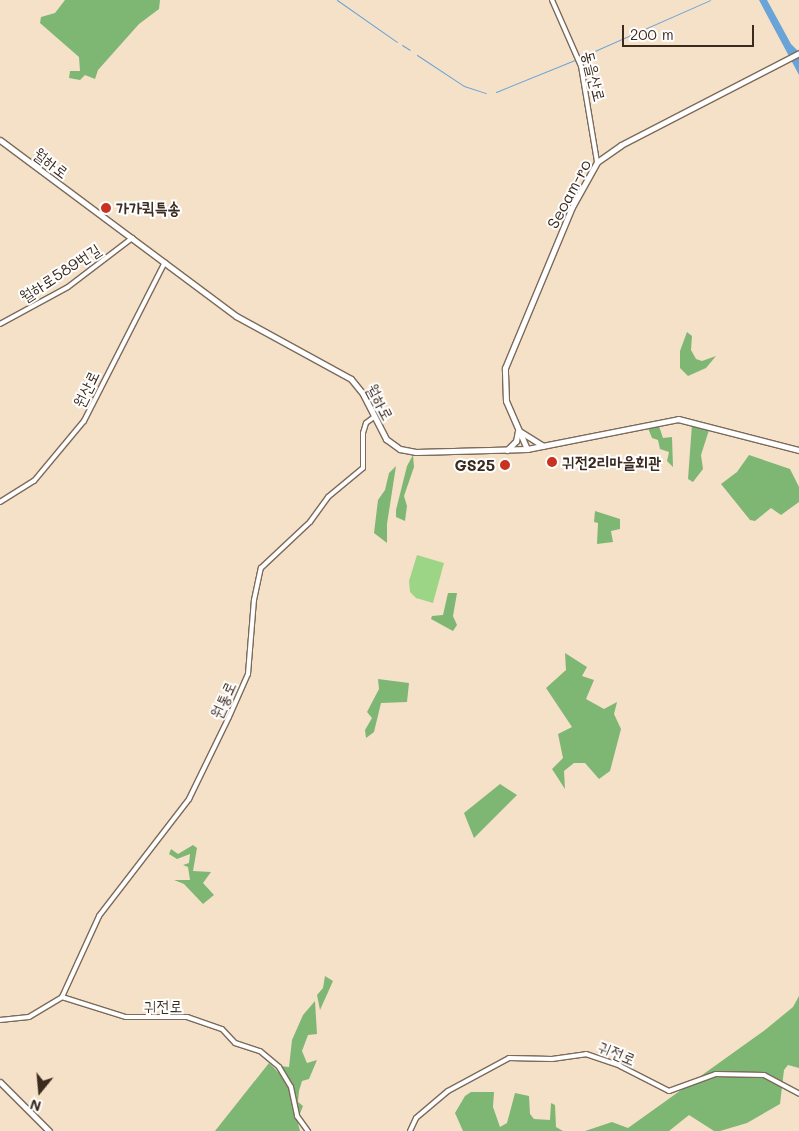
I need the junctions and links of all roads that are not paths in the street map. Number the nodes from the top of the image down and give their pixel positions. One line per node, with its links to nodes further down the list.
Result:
1 (552, 0): 4 (street, 동을산로)
2 (799, 53): 4 (street, Seoam-ro)
3 (0, 140): 5 (street, 월하로)
4 (598, 162): 9 (street, Seoam-ro)
5 (132, 238): 6 (street, 월하로); 7 (street, 월하로589번길)
6 (165, 262): 8 (street, 월하로); 14 (street, 원산로)
7 (0, 324)
8 (374, 417): 13 (street, 월하로); 15 (street, 원통로)
9 (519, 430): 10 (street); 11 (street, Seoam-ro); 13 (street)
10 (545, 447): 11 (street, 월하로); 12 (street, 월하로)
11 (527, 449): 13 (street, 월하로)
12 (799, 450)
13 (504, 451)
14 (0, 502)
15 (62, 997): 16 (street); 20 (street, 귀전로)
16 (0, 1020)
17 (0, 1082): 19 (street)
18 (799, 1094): 21 (street, 귀전로)
19 (49, 1131)
20 (308, 1131)
21 (410, 1131)

